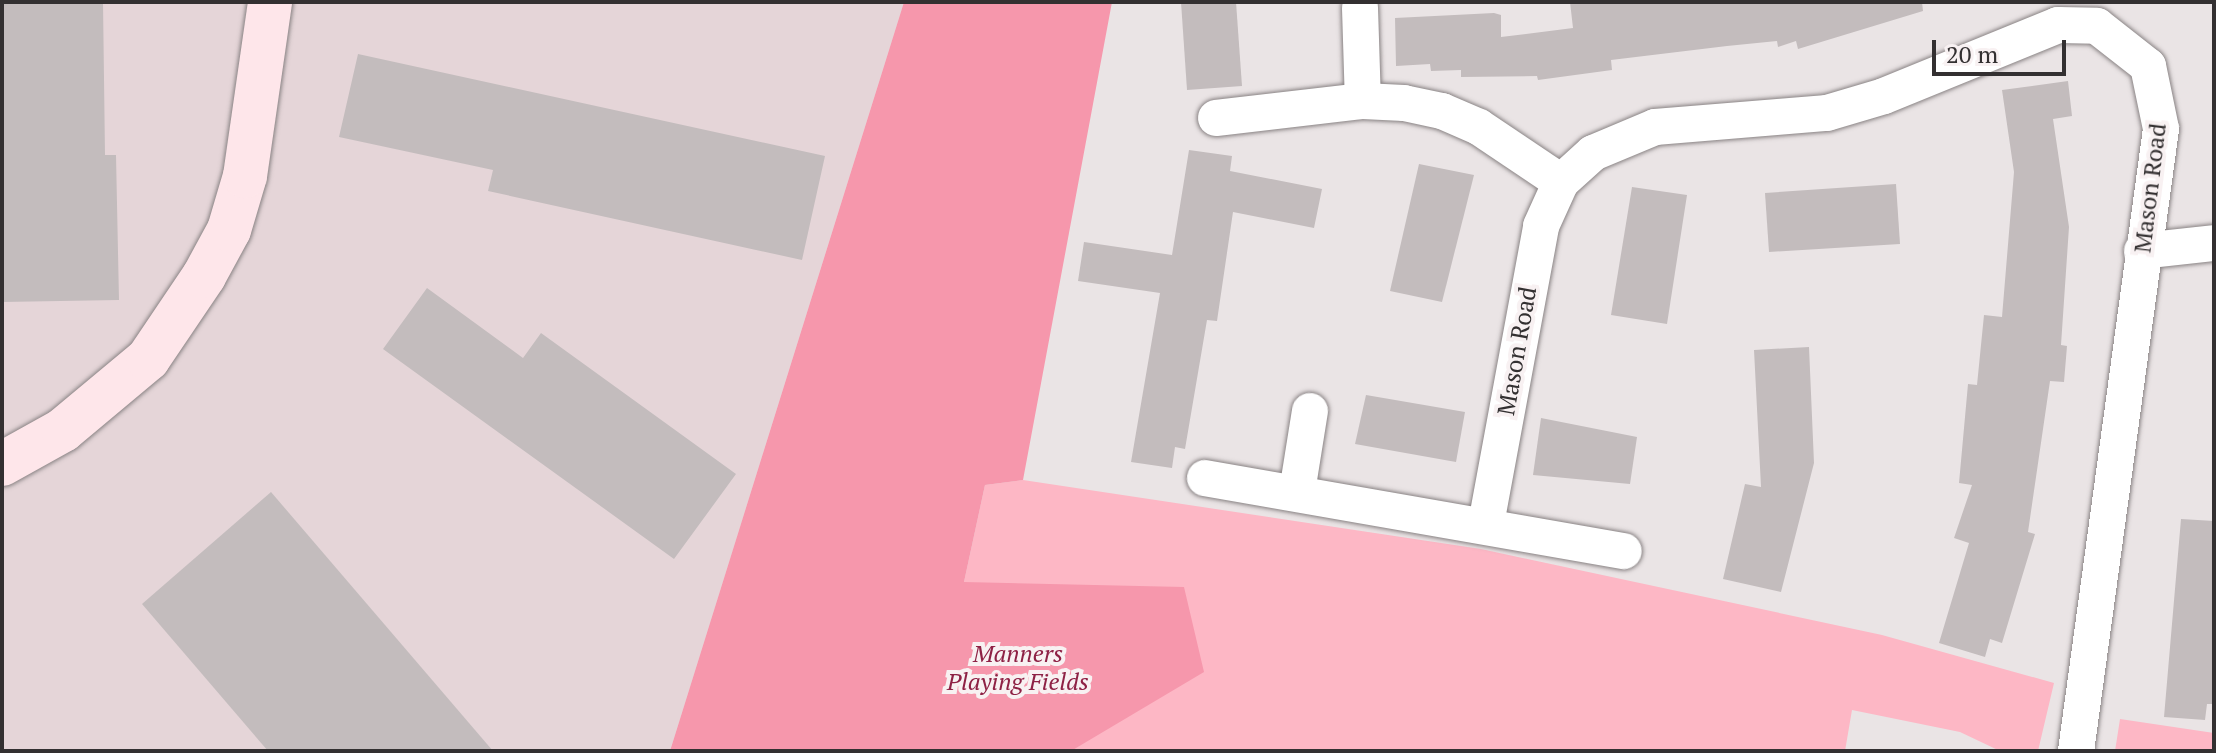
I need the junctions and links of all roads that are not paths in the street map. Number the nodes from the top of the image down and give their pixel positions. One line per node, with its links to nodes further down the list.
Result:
1 (270, 2): 9 (street)
2 (1360, 8): 3 (street)
3 (1363, 101): 4 (street); 5 (street)
4 (1216, 118)
5 (1561, 182): 7 (street, Mason Road); 12 (street, Mason Road)
6 (2214, 243): 7 (street)
7 (2142, 251): 14 (street, Mason Road)
8 (1310, 411): 11 (street)
9 (2, 464)
10 (1205, 478): 11 (street)
11 (1297, 492): 12 (street)
12 (1486, 524): 13 (street)
13 (1624, 551)
14 (2076, 751)

